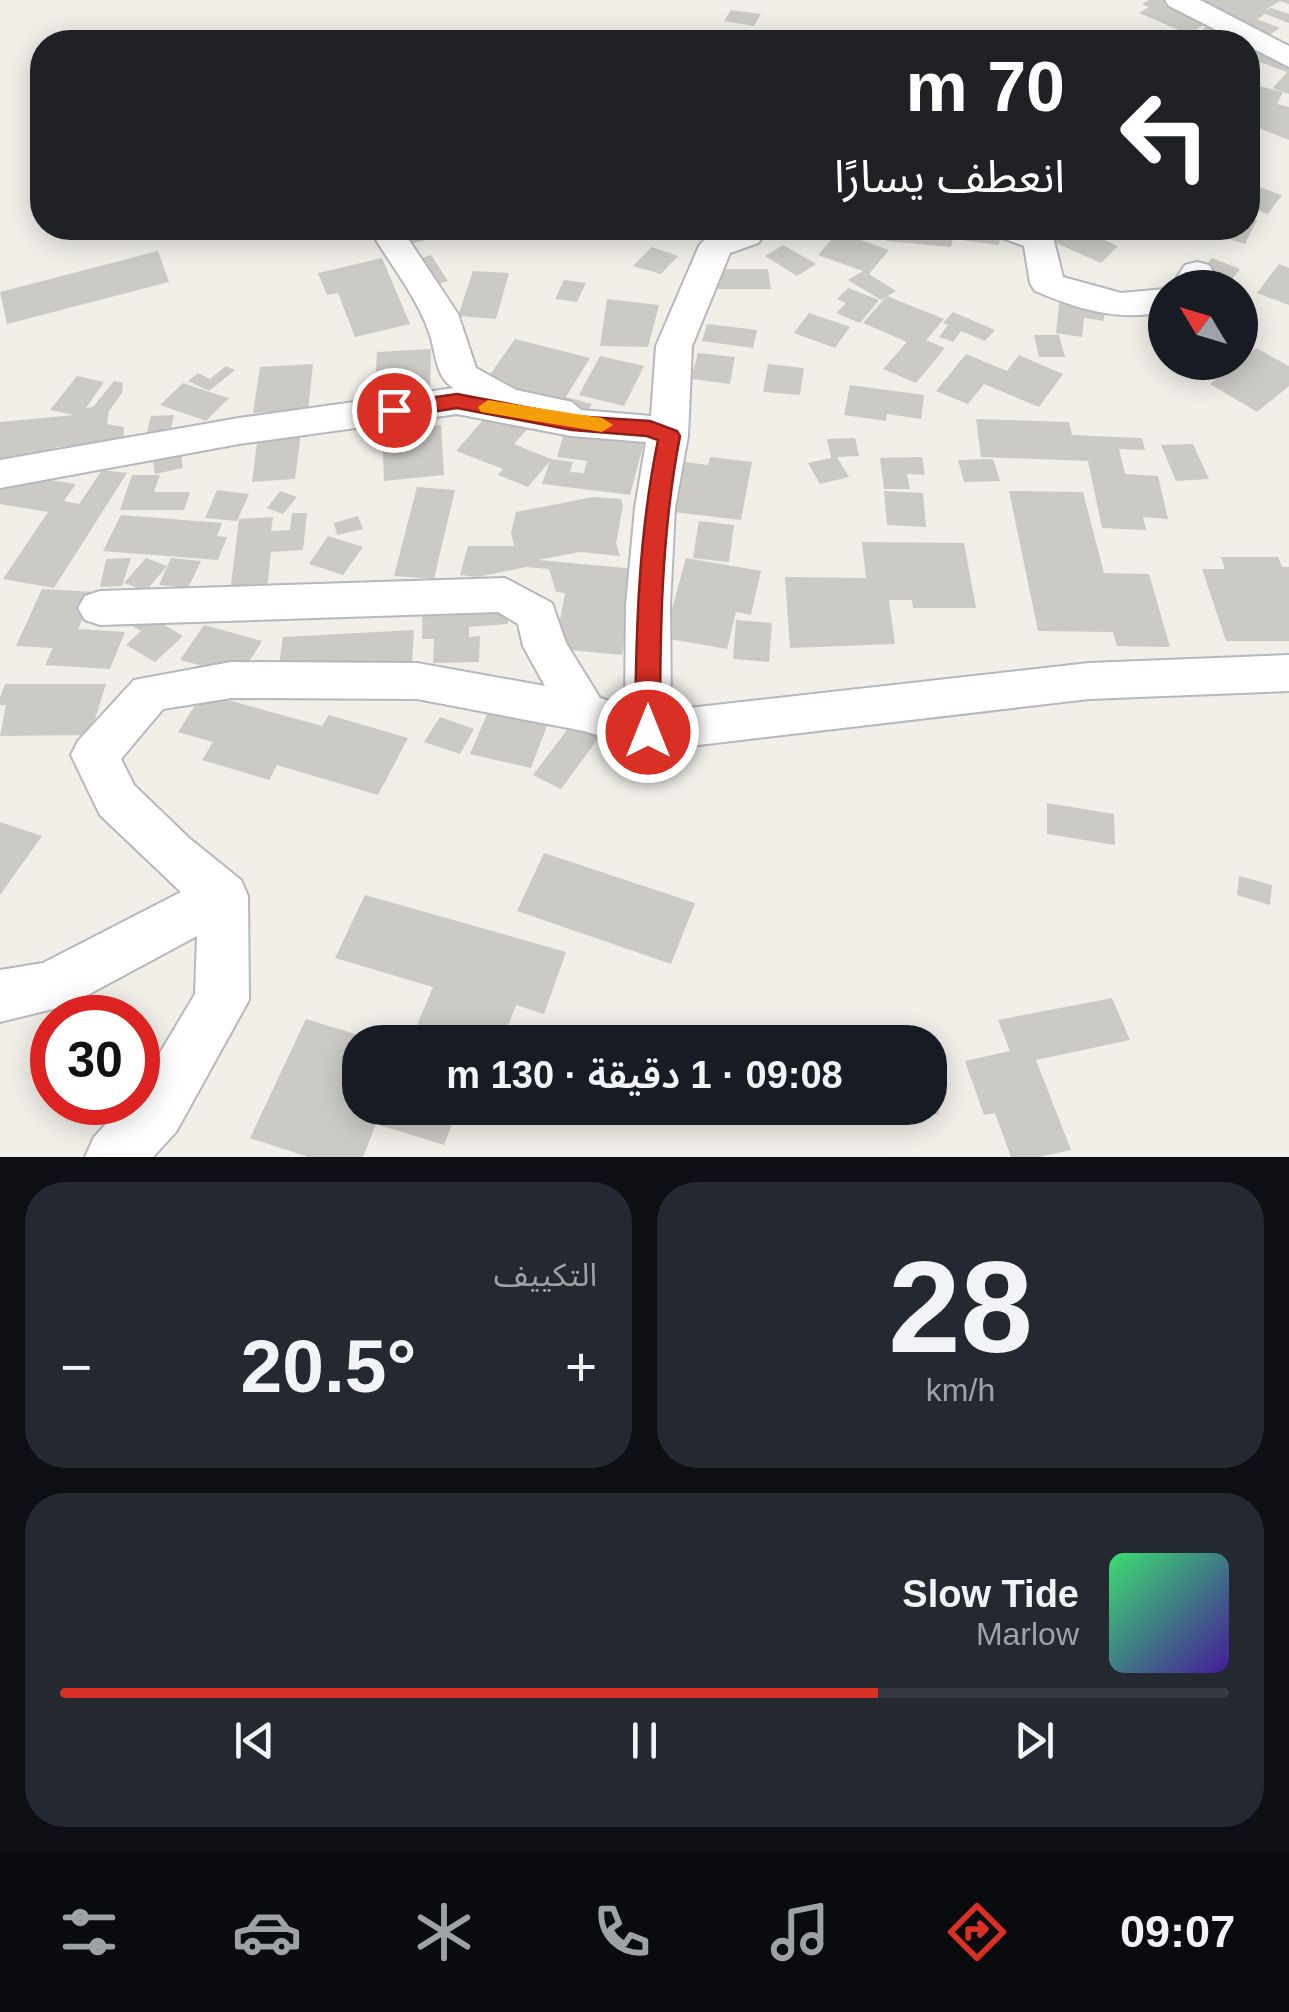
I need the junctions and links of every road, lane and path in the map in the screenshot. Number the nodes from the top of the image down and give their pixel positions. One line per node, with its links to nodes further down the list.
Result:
1 (1179, 0): 2 (street)
2 (1236, 30)
3 (1260, 43): 4 (street)
4 (1289, 58)
5 (393, 240): 9 (street)
6 (734, 240): 10 (street)
7 (1040, 240): 8 (street)
8 (1148, 301)
9 (572, 423): 10 (street); 11 (street)
10 (670, 436): 15 (street)
11 (0, 474)
12 (100, 608): 14 (street)
13 (1289, 673): 15 (street)
14 (584, 712): 15 (street); 16 (street)
15 (648, 732)
16 (223, 896): 17 (street); 18 (street)
17 (0, 996)
18 (114, 1157)

